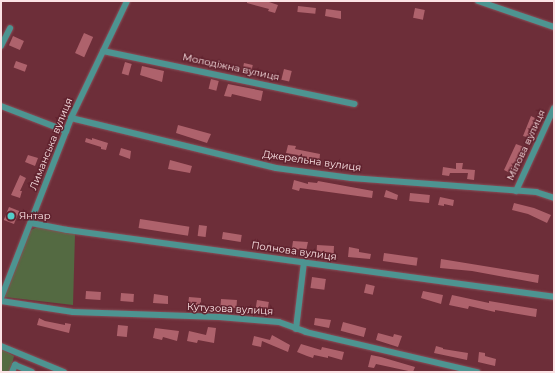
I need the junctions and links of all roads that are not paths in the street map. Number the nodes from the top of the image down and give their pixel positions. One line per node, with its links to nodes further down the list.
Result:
1 (127, 1): 6 (street, Лиманська вулиця)
2 (478, 1): 3 (street)
3 (554, 27)
4 (10, 28): 5 (street)
5 (1, 46)
6 (103, 51): 7 (street, Молодіжна вулиця); 10 (street, Лиманська вулиця)
7 (354, 104)
8 (1, 106): 11 (street)
9 (554, 108): 12 (street, Мілова вулиця)
10 (71, 118): 11 (street, Лиманська вулиця); 12 (street, Джерельна вулиця)
11 (66, 131): 14 (street, Лиманська вулиця)
12 (516, 191): 13 (street, Джерельна вулиця)
13 (554, 198)
14 (31, 222): 15 (street, Полнова вулиця); 17 (street, Лиманська вулиця)
15 (304, 262): 16 (street, Полнова вулиця); 18 (street)
16 (554, 297)
17 (1, 299): 18 (street, Кутузова вулиця)
18 (296, 329): 23 (street, Кутузова вулиця)
19 (1, 346): 22 (street)
20 (12, 372): 21 (street)
21 (32, 372)
22 (64, 372)
23 (477, 372)

